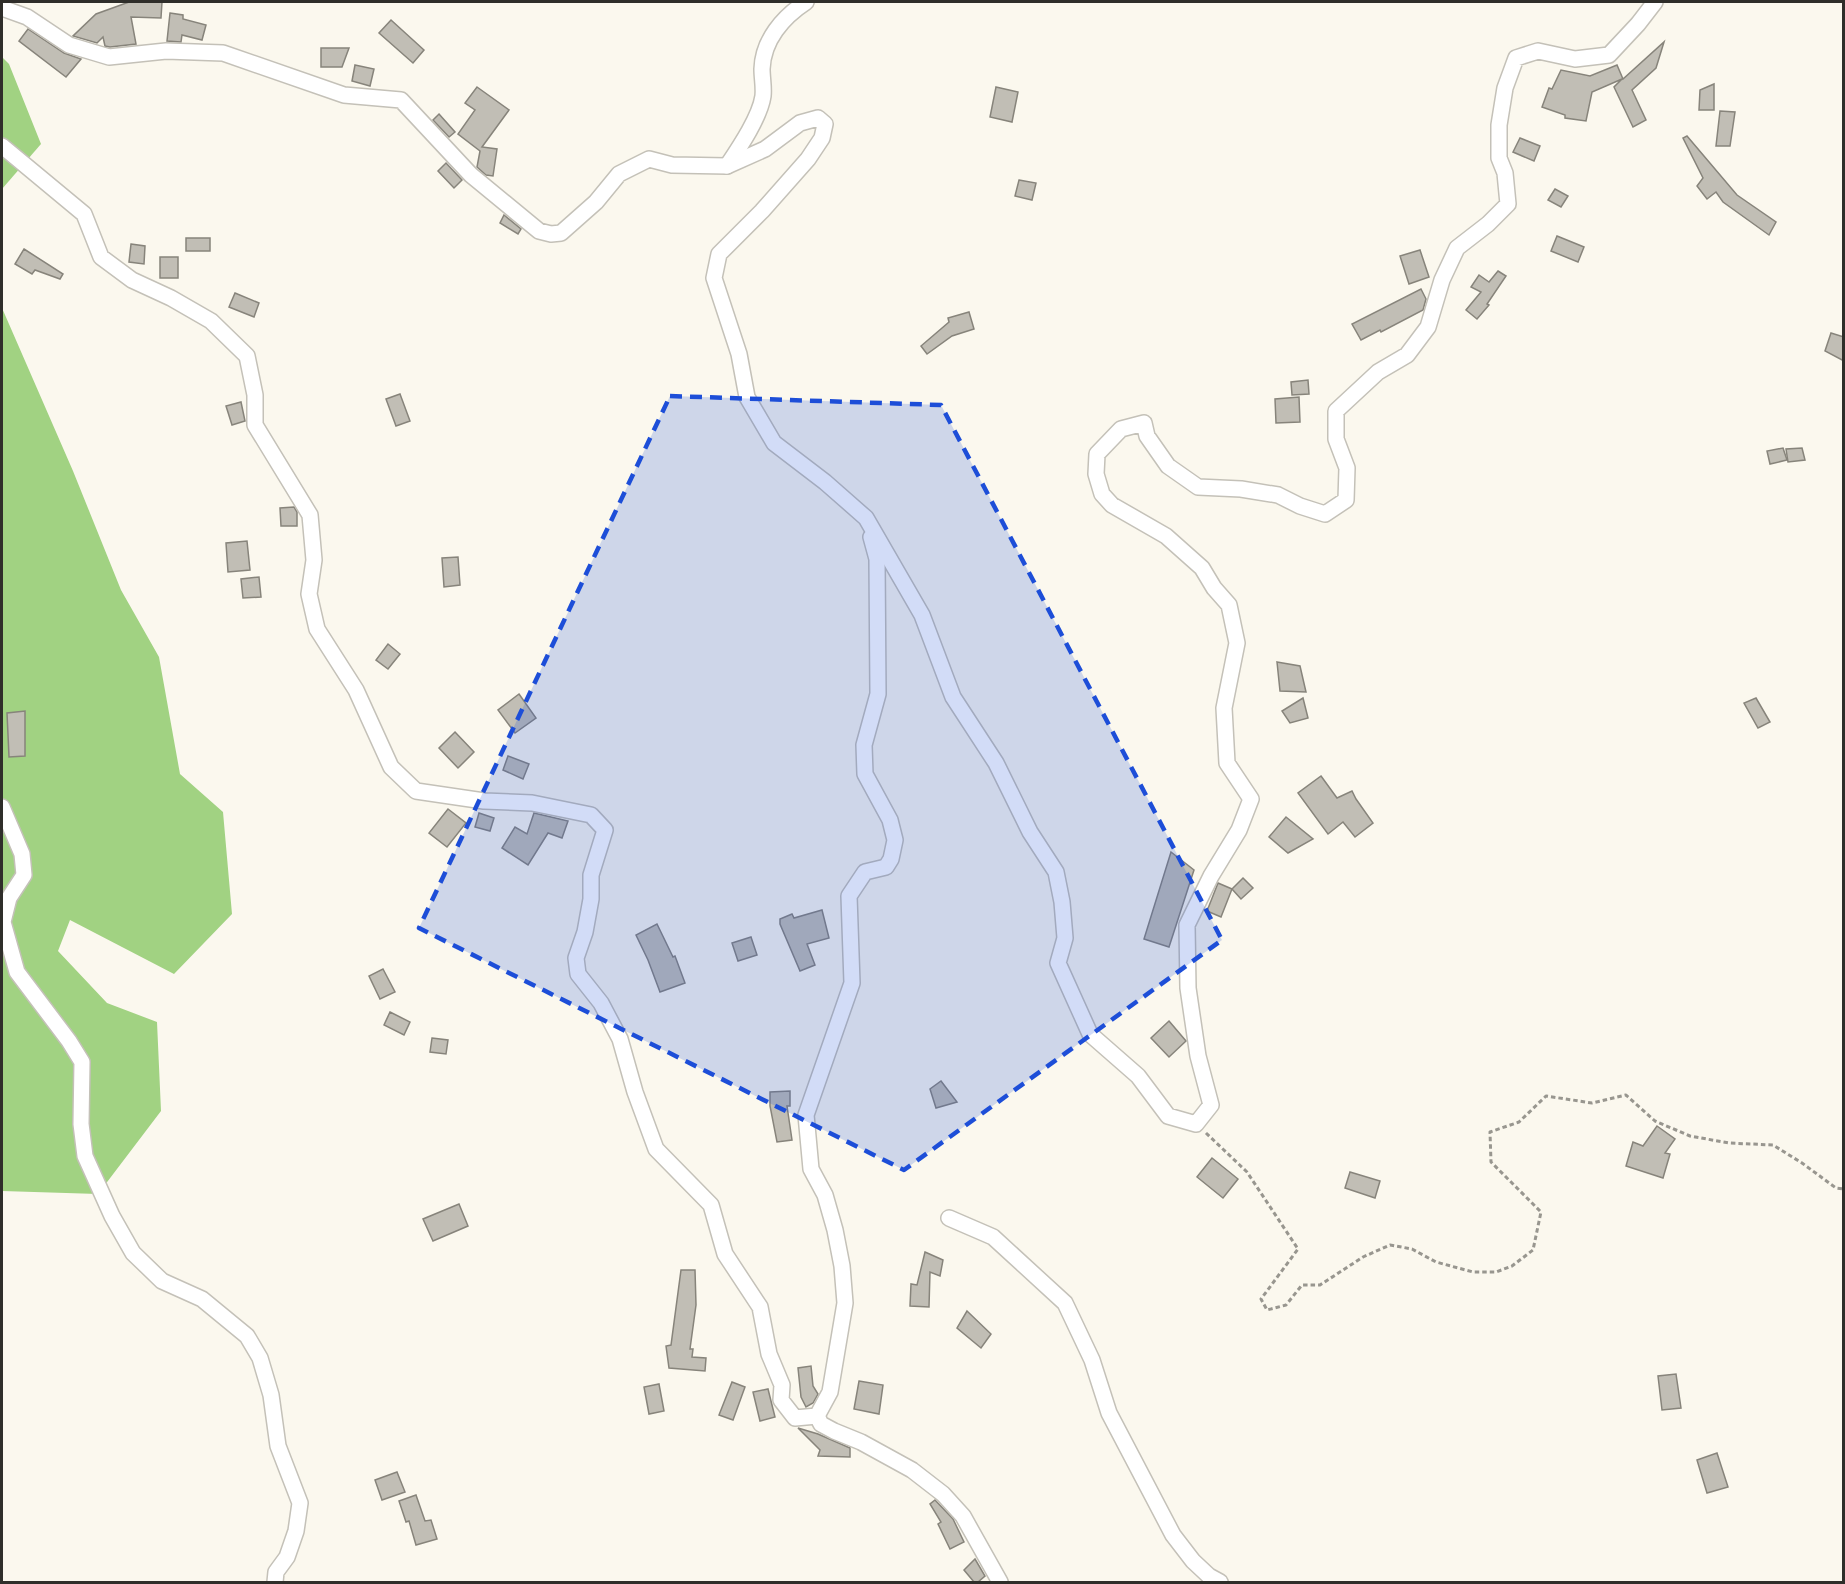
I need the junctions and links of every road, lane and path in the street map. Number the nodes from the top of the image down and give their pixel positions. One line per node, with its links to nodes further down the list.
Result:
1 (806, 2): 5 (street)
2 (1655, 2): 8 (street)
3 (2, 8): 5 (street)
4 (2, 146): 11 (street)
5 (727, 166): 6 (street)
6 (866, 518): 8 (street); 11 (street)
7 (2, 807): 12 (street)
8 (1196, 1124): 9 (path)
9 (1844, 1189)
10 (949, 1218): 14 (street)
11 (817, 1416): 13 (street)
12 (275, 1582)
13 (1000, 1582)
14 (1220, 1582)

